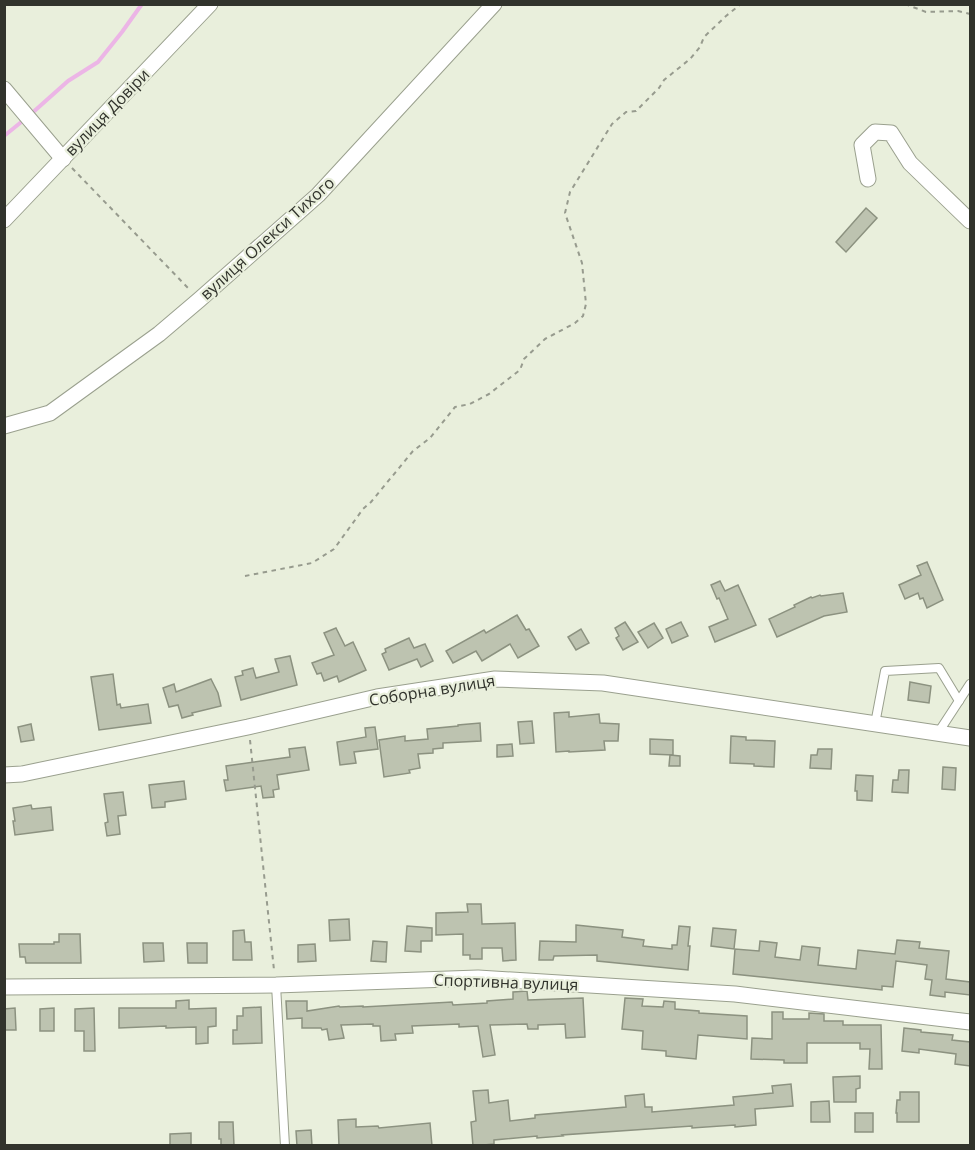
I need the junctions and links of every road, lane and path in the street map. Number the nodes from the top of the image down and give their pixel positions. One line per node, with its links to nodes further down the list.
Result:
1 (210, 4): 7 (street, вулиця Довіри)
2 (494, 4): 11 (street, вулиця Олекси Тихого)
3 (741, 4): 13 (path)
4 (904, 4): 5 (path)
5 (970, 14)
6 (4, 89): 7 (street)
7 (63, 159): 9 (street, вулиця Довіри); 11 (path)
8 (868, 179): 10 (street)
9 (4, 220)
10 (970, 221)
11 (200, 300): 12 (street, вулиця Олекси Тихого)
12 (4, 426)
13 (245, 576)
14 (970, 684): 15 (lane)
15 (959, 701): 16 (lane); 18 (lane)
16 (875, 724): 17 (street, Соборна вулиця); 18 (street, Соборна вулиця)
17 (249, 727): 20 (street, Соборна вулиця); 21 (path)
18 (938, 733): 19 (street, Соборна вулиця)
19 (970, 738)
20 (4, 775)
21 (276, 984): 22 (street, Спортивна вулиця); 23 (street, Спортивна вулиця); 24 (lane)
22 (4, 987)
23 (970, 1022)
24 (285, 1146)

